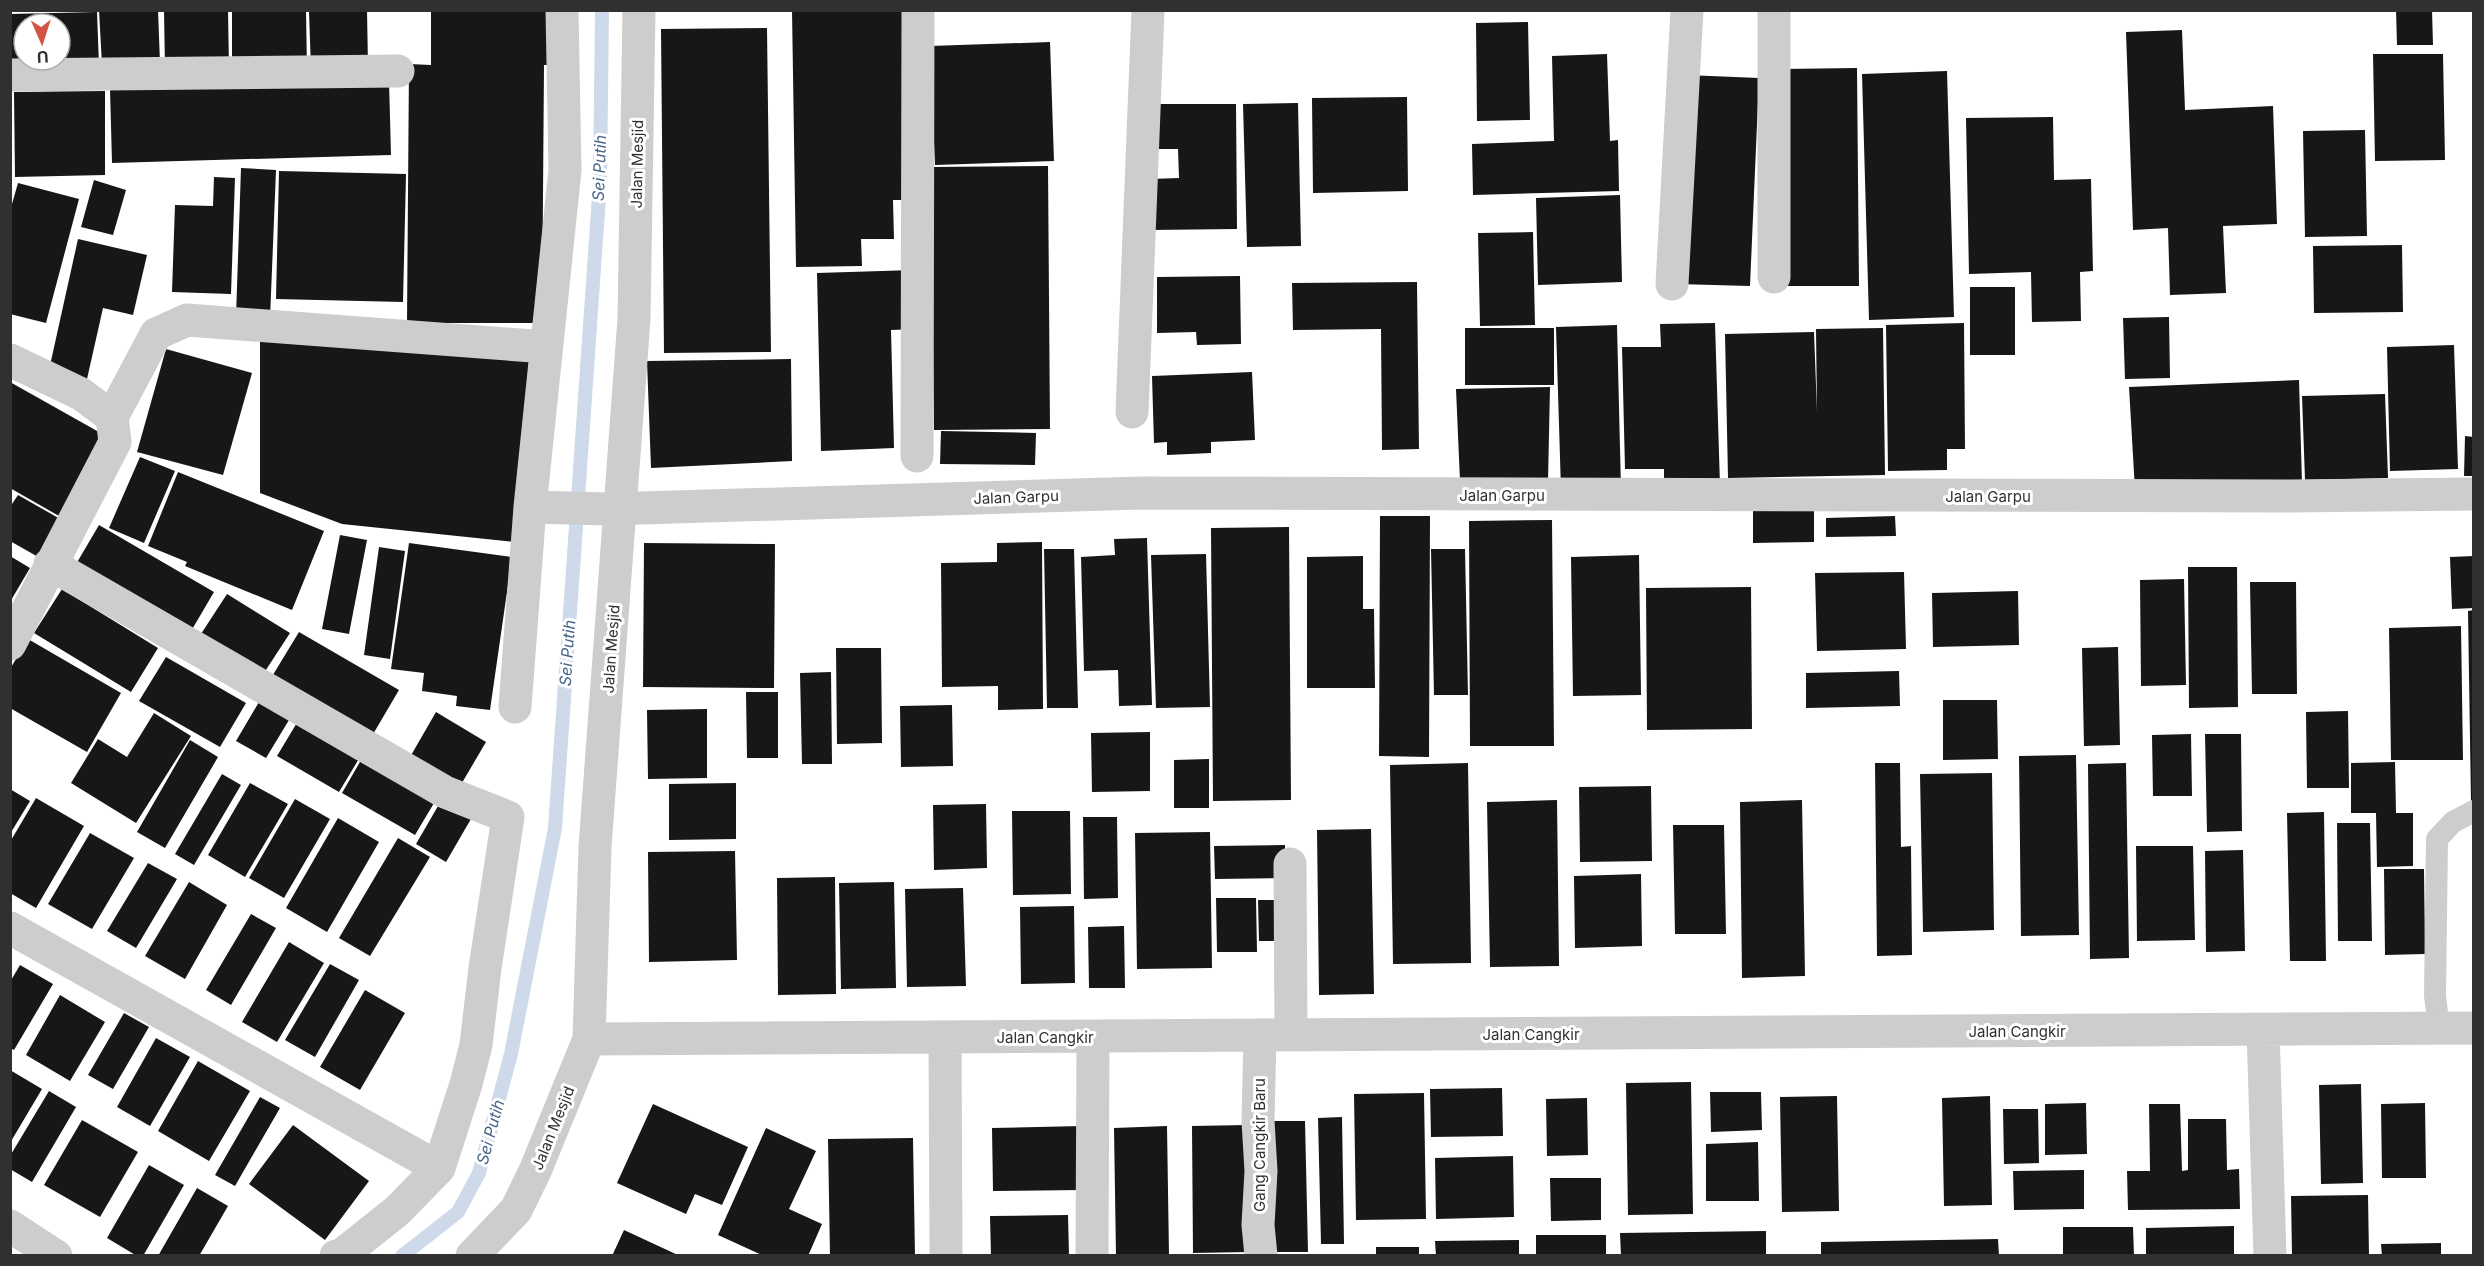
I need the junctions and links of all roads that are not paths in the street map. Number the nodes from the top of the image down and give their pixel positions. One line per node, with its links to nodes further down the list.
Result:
1 (562, 10): 11 (street)
2 (639, 10): 18 (street, Jalan Mesjid)
3 (918, 10): 15 (street)
4 (1148, 10): 13 (street)
5 (1687, 10): 10 (street)
6 (1774, 10): 9 (street)
7 (398, 71): 8 (street)
8 (10, 75)
9 (1774, 277)
10 (1672, 284)
11 (546, 347): 14 (street); 17 (street)
12 (10, 360): 14 (street)
13 (1132, 412)
14 (112, 417): 19 (street)
15 (917, 456)
16 (2474, 494): 18 (street, Jalan Garpu)
17 (534, 507): 18 (street, Jalan Garpu); 21 (street)
18 (616, 508): 31 (street, Jalan Mesjid)
19 (50, 564): 20 (street); 32 (street)
20 (10, 644)
21 (515, 707)
22 (2474, 811): 25 (lane)
23 (1290, 864): 28 (street, Gang Cangkir Baru)
24 (10, 928): 32 (street)
25 (2439, 1028): 26 (street, Jalan Cangkir); 27 (street, Jalan Cangkir)
26 (2474, 1028)
27 (2263, 1029): 28 (street, Jalan Cangkir); 40 (street)
28 (1275, 1035): 29 (street, Jalan Cangkir); 39 (street, Gang Cangkir Baru)
29 (1093, 1036): 30 (street, Jalan Cangkir); 38 (street)
30 (945, 1037): 31 (street, Jalan Cangkir); 37 (street)
31 (589, 1039): 36 (street, Jalan Mesjid)
32 (439, 1168): 35 (street)
33 (10, 1226): 34 (street)
34 (56, 1256)
35 (336, 1256)
36 (472, 1256)
37 (946, 1256)
38 (1092, 1256)
39 (1261, 1256)
40 (2270, 1256)

